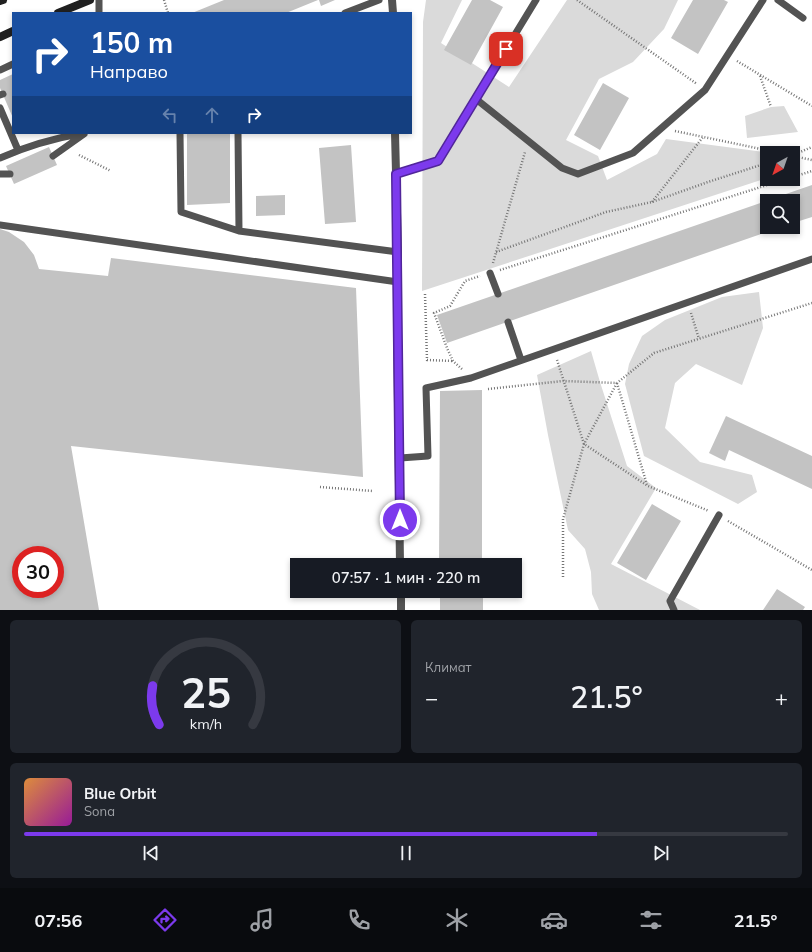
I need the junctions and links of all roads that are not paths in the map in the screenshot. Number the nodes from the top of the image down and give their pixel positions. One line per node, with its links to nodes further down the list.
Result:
1 (3, 0): 9 (main road)
2 (90, 0): 10 (main road)
3 (99, 0): 11 (lane)
4 (379, 0): 12 (lane)
5 (392, 0): 13 (street)
6 (536, 0): 19 (lane)
7 (764, 0): 19 (lane)
8 (778, 0): 14 (lane)
9 (0, 2)
10 (60, 12)
11 (99, 12)
12 (348, 12)
13 (393, 12)
14 (804, 18)
15 (12, 31): 16 (main road)
16 (0, 37)
17 (12, 64): 18 (lane)
18 (0, 70)
19 (476, 99): 35 (lane)
20 (0, 108): 22 (lane)
21 (11, 114): 22 (lane)
22 (4, 117): 23 (lane)
23 (12, 134): 30 (lane)
24 (72, 134): 29 (lane)
25 (83, 134): 31 (lane)
26 (180, 134): 37 (lane)
27 (238, 134): 37 (lane)
28 (395, 134): 35 (street)
29 (59, 135): 30 (lane)
30 (18, 150): 32 (lane)
31 (53, 156)
32 (0, 158)
33 (0, 174): 34 (lane)
34 (10, 174)
35 (396, 174): 38 (street)
36 (0, 225): 41 (lane)
37 (239, 231): 38 (lane)
38 (398, 252): 41 (street)
39 (812, 259): 44 (lane)
40 (490, 273): 42 (lane)
41 (398, 282): 45 (street)
42 (498, 294)
43 (508, 322): 44 (lane)
44 (521, 360): 45 (lane)
45 (400, 458): 47 (street)
46 (719, 515): 50 (lane)
47 (400, 558)
48 (401, 598): 49 (street)
49 (401, 610)
50 (674, 610)

